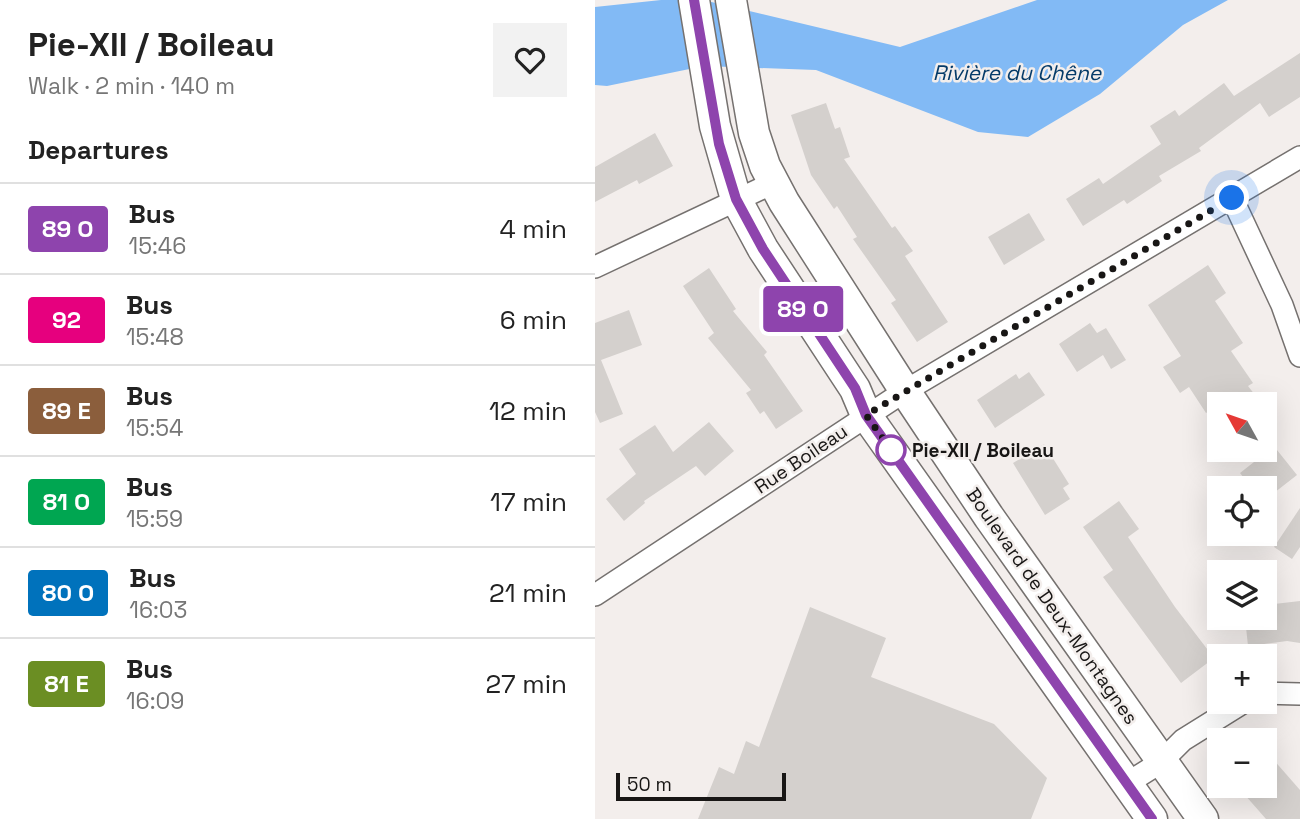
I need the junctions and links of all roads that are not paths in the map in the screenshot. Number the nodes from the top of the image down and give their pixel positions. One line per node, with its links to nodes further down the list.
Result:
1 (694, 0): 6 (street)
2 (731, 0): 4 (street, Boulevard de Deux-Montagnes)
3 (1300, 157): 5 (street, Rue Boileau)
4 (773, 183): 6 (street); 9 (street, Boulevard de Deux-Montagnes)
5 (1232, 198): 8 (street); 9 (street, Rue Boileau)
6 (736, 199): 7 (street); 10 (street)
7 (595, 267)
8 (1300, 356)
9 (905, 391): 10 (street, Rue Boileau); 15 (street, Boulevard de Deux-Montagnes)
10 (866, 415): 11 (street, Rue Boileau); 16 (street)
11 (595, 595)
12 (1277, 693): 13 (street)
13 (1300, 694)
14 (1225, 714): 15 (street)
15 (1161, 762): 16 (street); 18 (street, Boulevard de Deux-Montagnes)
16 (1126, 783): 17 (street)
17 (1152, 819)
18 (1203, 819)

